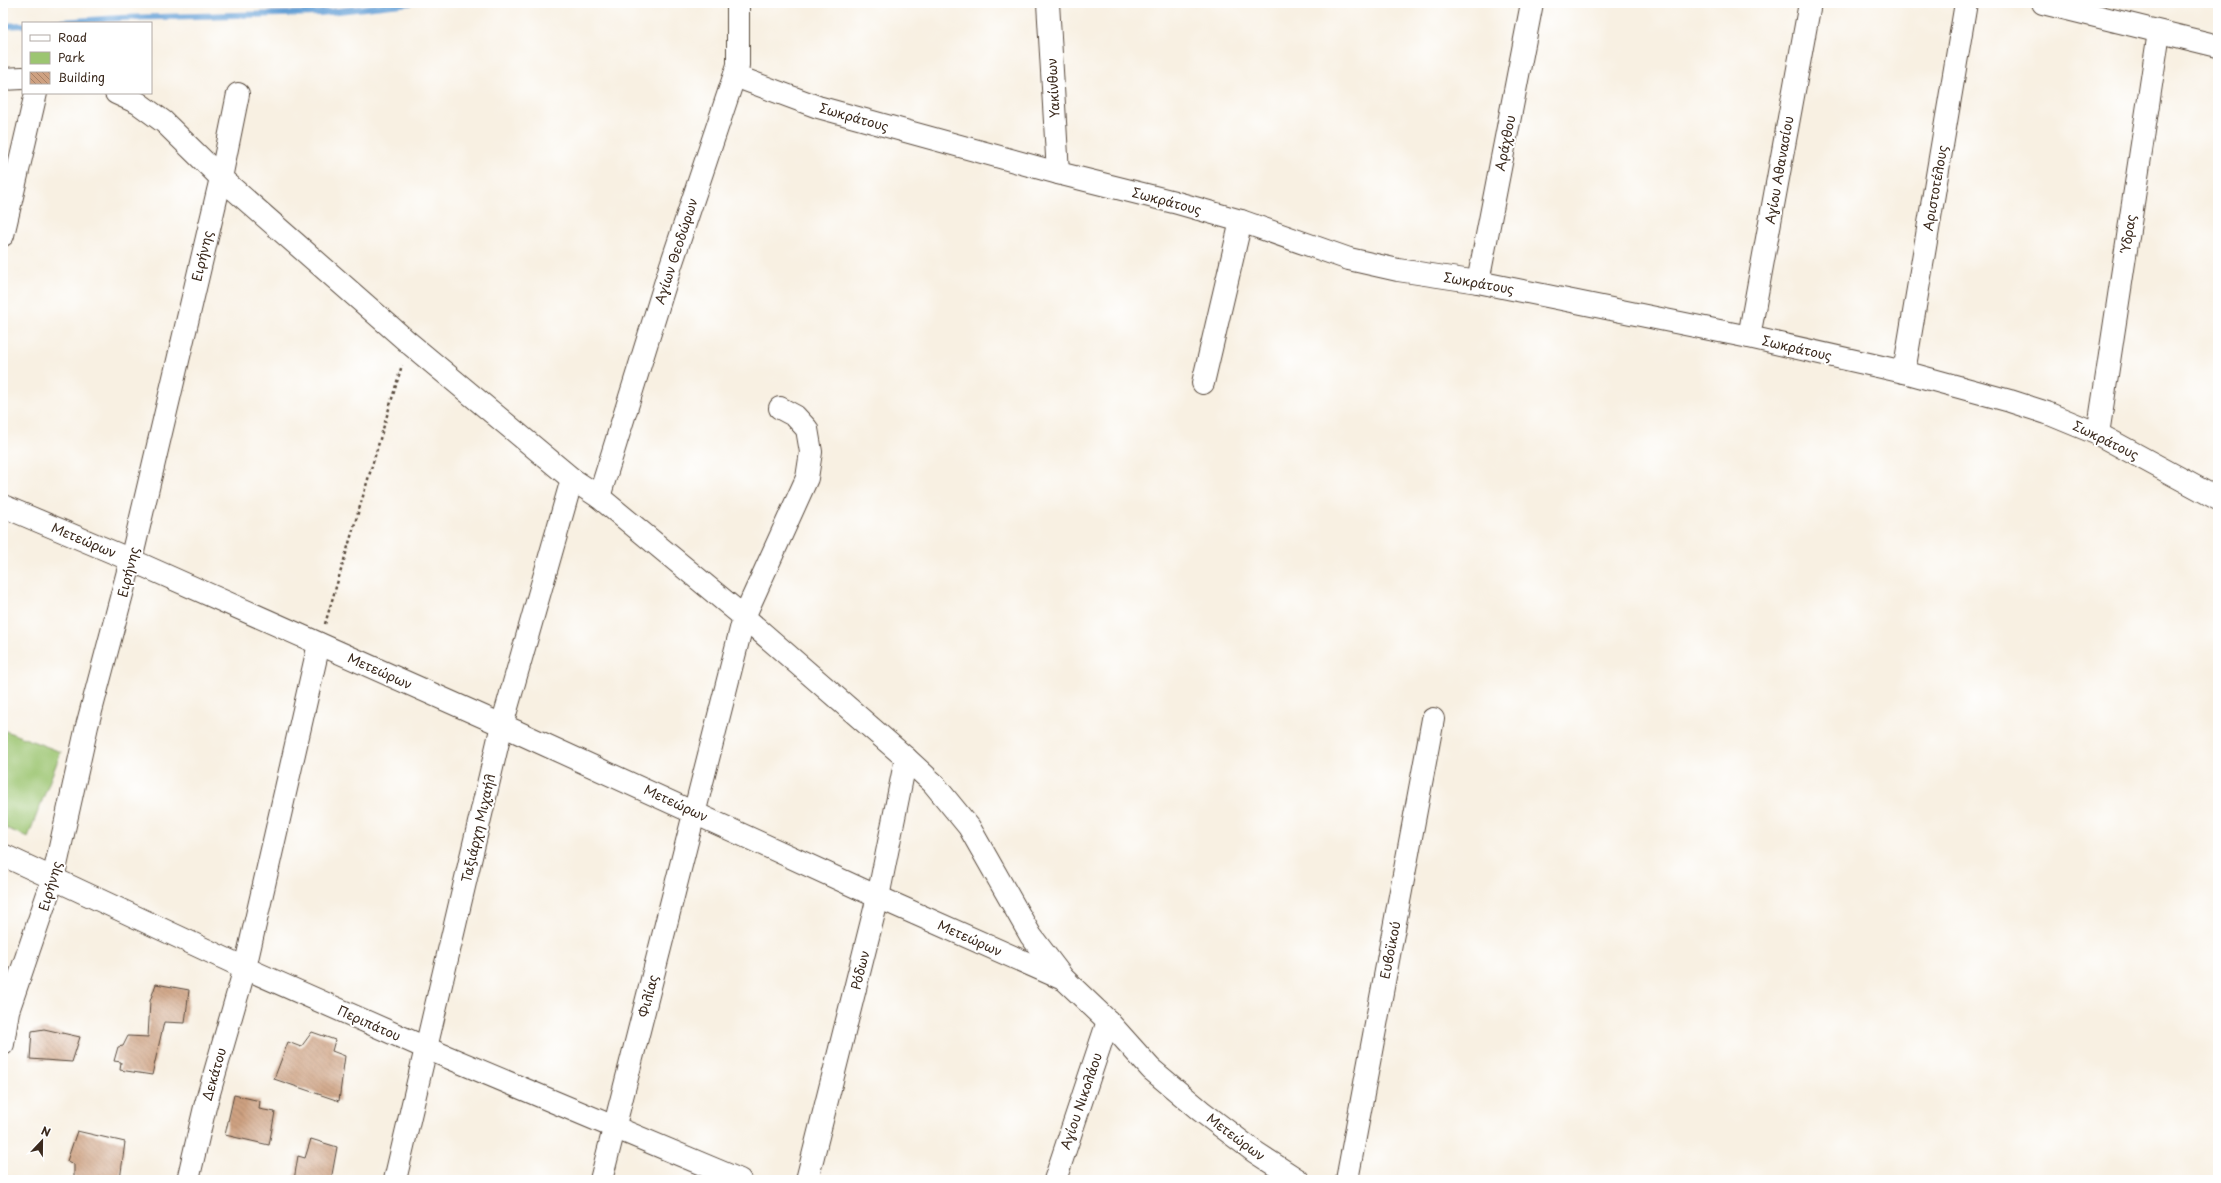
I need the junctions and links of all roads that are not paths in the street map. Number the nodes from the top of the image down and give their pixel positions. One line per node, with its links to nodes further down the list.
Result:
1 (738, 3): 9 (street, Αγίων Θεοδώρων)
2 (1048, 3): 15 (street, Υακίνθων)
3 (1532, 3): 19 (street, Αράχθου)
4 (1810, 3): 20 (street, Αγίου Αθανασίου)
5 (1966, 3): 21 (street, Αριστοτέλους)
6 (2043, 3): 7 (street)
7 (2159, 32): 8 (street); 24 (street, Ύδρας)
8 (2218, 46)
9 (735, 76): 15 (street, Σωκράτους); 26 (street, Αγίων Θεοδώρων)
10 (22, 78): 11 (street)
11 (3, 79)
12 (36, 94): 18 (street)
13 (118, 94): 16 (street)
14 (238, 94): 16 (street, Ειρήνης)
15 (1058, 173): 17 (street, Σωκράτους)
16 (221, 178): 25 (street); 29 (street, Ειρήνης)
17 (1241, 221): 19 (street, Σωκράτους); 22 (street)
18 (3, 235)
19 (1478, 282): 20 (street, Σωκράτους)
20 (1749, 337): 21 (street, Σωκράτους)
21 (1904, 372): 24 (street, Σωκράτους)
22 (1203, 383)
23 (780, 408): 30 (street, Φιλίας)
24 (2098, 434): 27 (street, Σωκράτους)
25 (572, 479): 26 (street); 33 (street, Ταξιάρχη Μιχαήλ)
26 (599, 497): 30 (street)
27 (2218, 498)
28 (3, 506): 29 (street, Μετεώρων)
29 (131, 560): 31 (street, Μετεώρων); 37 (street, Ειρήνης)
30 (744, 617): 34 (street); 35 (street, Φιλίας)
31 (319, 644): 33 (street, Μετεώρων); 39 (street, Δεκάτου)
32 (1433, 719): 52 (street, Ευβοϊκού)
33 (502, 725): 35 (street, Μετεώρων); 43 (street, Ταξιάρχη Μιχαήλ)
34 (906, 758): 38 (street, Ρόδων); 40 (street)
35 (695, 812): 38 (street, Μετεώρων); 44 (street, Φιλίας)
36 (3, 855): 37 (street, Περιπάτου)
37 (53, 879): 39 (street, Περιπάτου); 42 (street, Ειρήνης)
38 (878, 897): 40 (street, Μετεώρων); 49 (street, Ρόδων)
39 (245, 968): 43 (street, Περιπάτου); 45 (street, Δεκάτου)
40 (1065, 980): 41 (street, Μετεώρων)
41 (1108, 1021): 50 (street, Αγίου Νικολάου); 51 (street, Μετεώρων)
42 (3, 1044)
43 (426, 1048): 44 (street, Περιπάτου); 46 (street, Ταξιάρχη Μιχαήλ)
44 (614, 1126): 47 (street, Φιλίας); 48 (street, Περιπάτου)
45 (188, 1180)
46 (394, 1180)
47 (601, 1180)
48 (740, 1180)
49 (807, 1180)
50 (1054, 1180)
51 (1298, 1180)
52 (1347, 1180)

